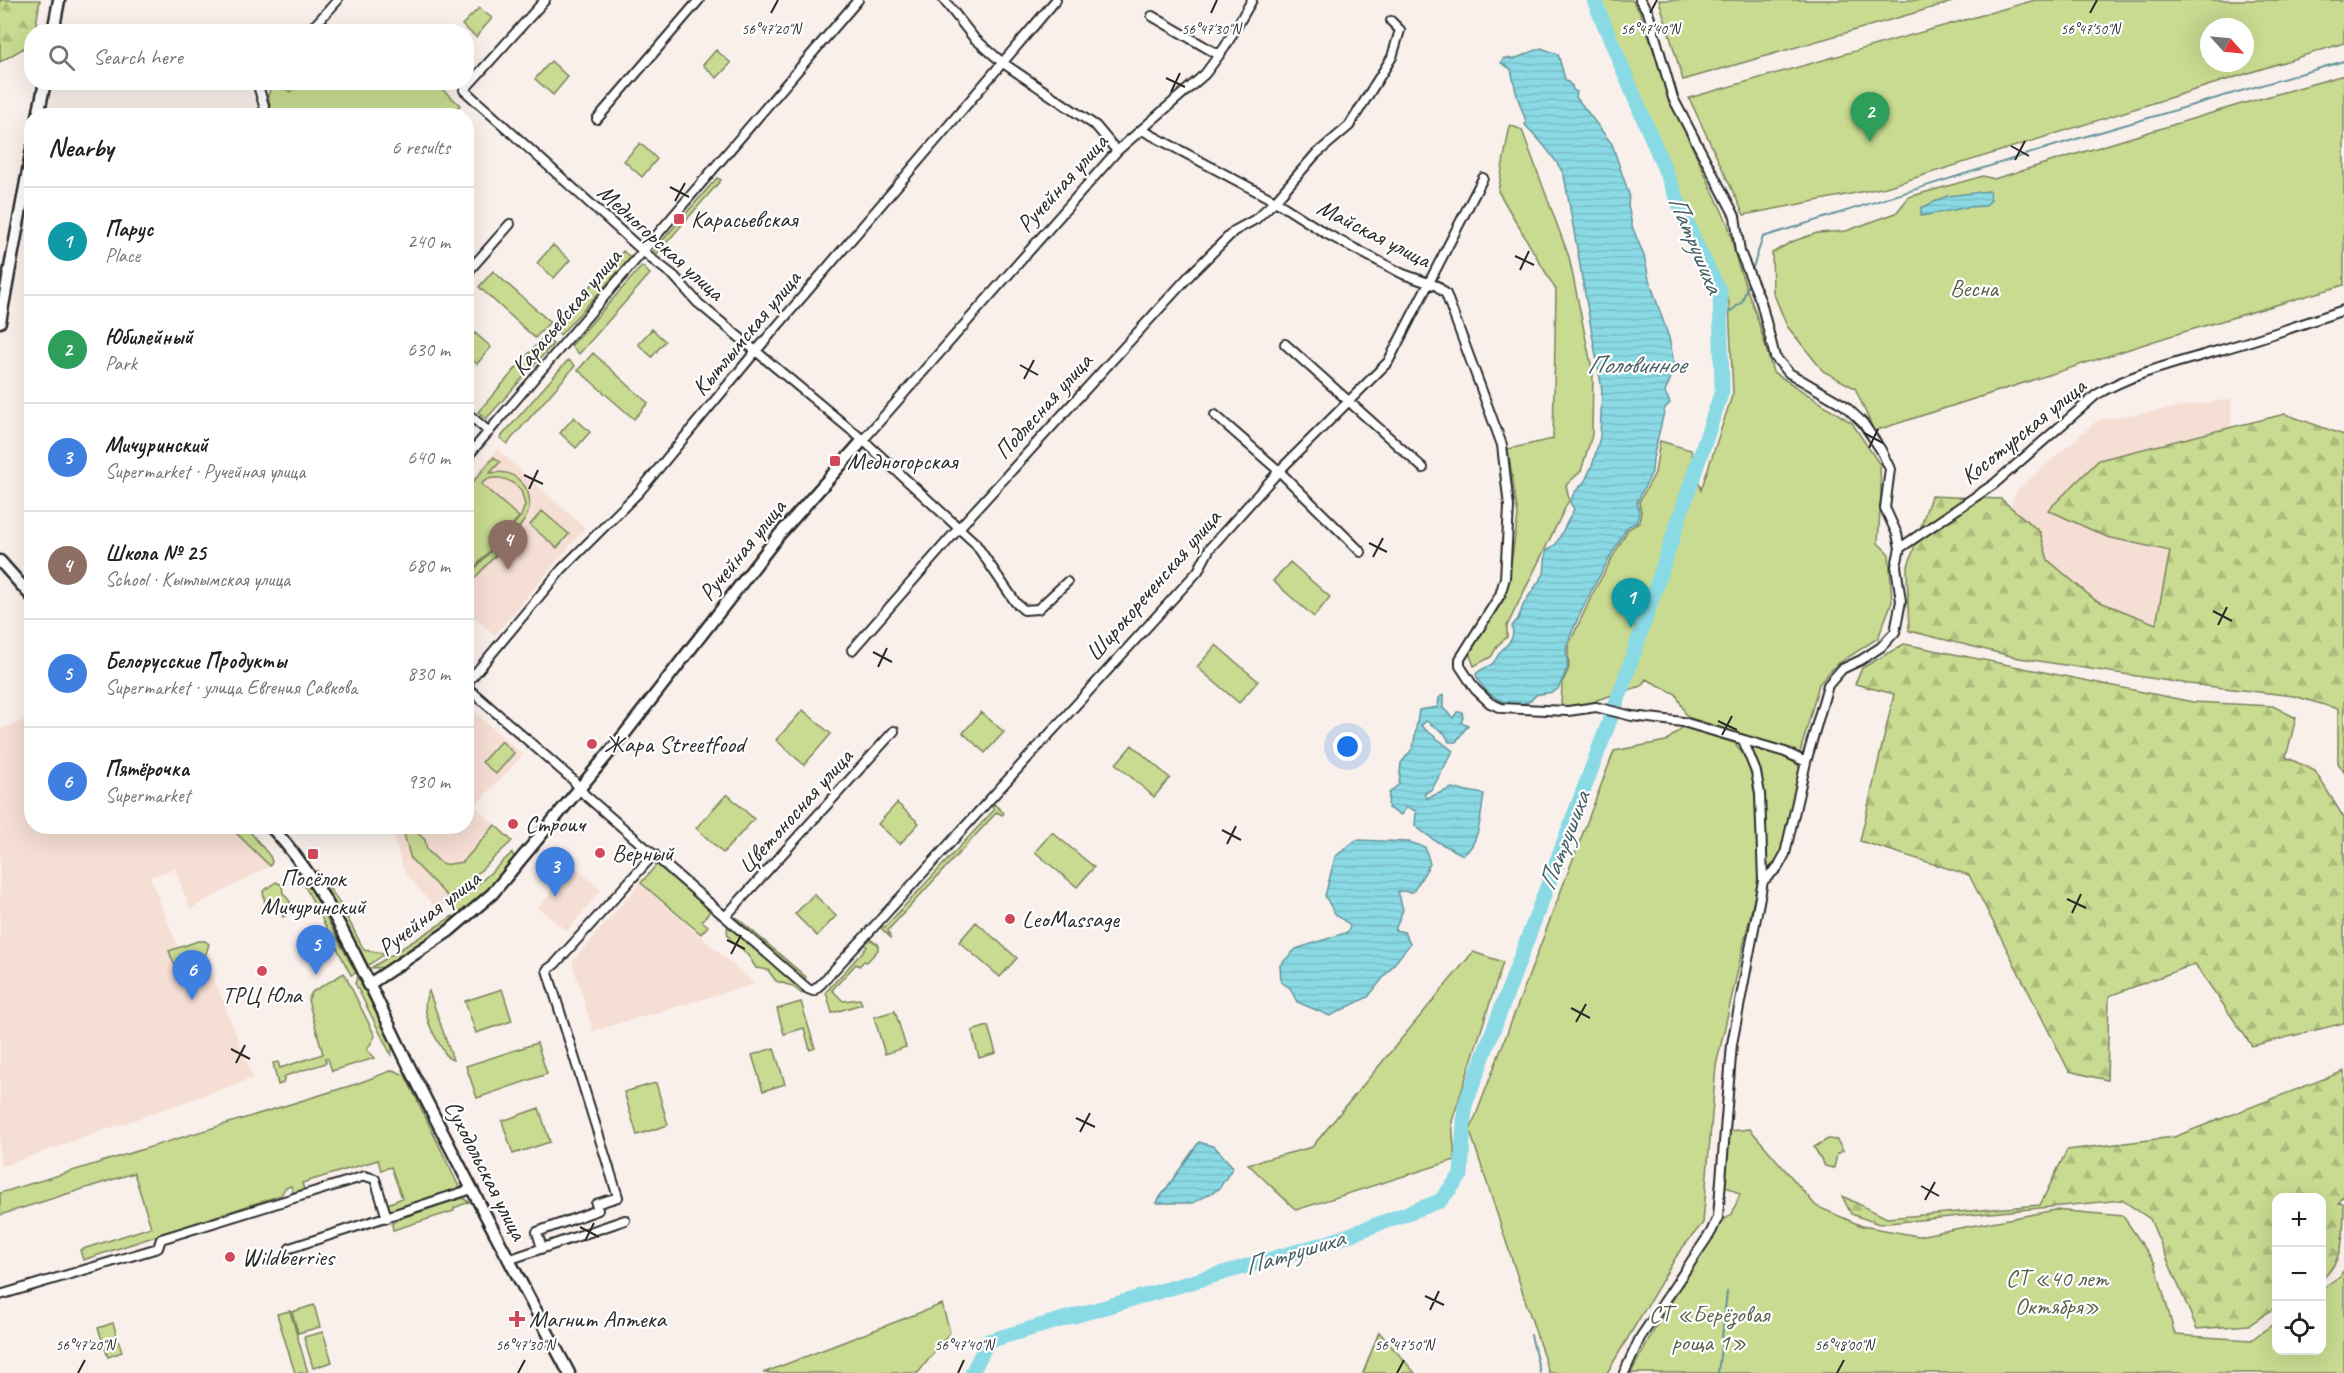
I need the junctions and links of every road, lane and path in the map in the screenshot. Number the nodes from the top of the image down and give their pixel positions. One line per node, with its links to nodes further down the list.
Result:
1 (59, 0): 12 (main road)
2 (545, 0): 16 (street, Медногорская улица)
3 (699, 0): 22 (street)
4 (858, 0): 29 (street, Карасьевская улица)
5 (944, 0): 15 (street)
6 (1056, 0): 15 (street, Кытлымская улица)
7 (1252, 0): 14 (street, Ручейная улица)
8 (1640, 0): 45 (street)
9 (337, 1): 13 (street)
10 (1152, 16): 14 (street)
11 (1391, 21): 27 (street, Подлесная улица)
12 (54, 24)
13 (316, 24)
14 (1219, 55): 23 (street, Ручейная улица)
15 (1003, 63): 24 (street); 35 (street, Кытлымская улица)
16 (474, 79)
17 (43, 90): 20 (main road)
18 (259, 90): 21 (street)
19 (464, 90): 29 (street, Медногорская улица)
20 (40, 108)
21 (265, 108)
22 (597, 119)
23 (1142, 130): 24 (street, Ручейная улица); 27 (street, Майская улица)
24 (1117, 151): 40 (street, Ручейная улица)
25 (1484, 178): 31 (street, Широкореченская улица)
26 (24, 192): 33 (main road)
27 (1275, 201): 31 (street, Майская улица); 44 (street, Подлесная улица)
28 (510, 225): 30 (street)
29 (644, 251): 35 (street, Медногорская улица); 39 (street, Карасьевская улица)
30 (474, 265)
31 (1430, 284): 36 (street, Широкореченская улица); 54 (street, Майская улица)
32 (2344, 310): 45 (street, Косотурская улица)
33 (0, 322)
34 (1286, 344): 36 (street)
35 (756, 351): 40 (street, Медногорская улица); 51 (street, Кытлымская улица)
36 (1350, 402): 42 (street); 43 (street, Широкореченская улица)
37 (1215, 415): 43 (street)
38 (474, 419): 39 (street)
39 (489, 432): 41 (street, Карасьевская улица)
40 (863, 440): 44 (street, Медногорская улица); 56 (main road, Ручейная улица)
41 (474, 449)
42 (1423, 468)
43 (1279, 471): 46 (street); 60 (street, Широкореченская улица)
44 (958, 528): 48 (street, Медногорская улица); 50 (street, Подлесная улица)
45 (1900, 548): 55 (street)
46 (1361, 552)
47 (0, 561): 49 (main road)
48 (1067, 582)
49 (24, 588)
50 (852, 650)
51 (474, 675)
52 (474, 693): 56 (street, Кытлымская улица)
53 (894, 731): 60 (street, Цветоносная улица)
54 (1743, 740): 55 (street); 59 (street)
55 (1806, 762): 59 (street)
56 (579, 789): 58 (street); 61 (main road, Ручейная улица)
57 (277, 834): 61 (main road, Суходольская улица)
58 (654, 854): 60 (street); 66 (street)
59 (1763, 881): 70 (street)
60 (725, 917)
61 (368, 985): 62 (main road, Суходольская улица)
62 (472, 1190): 63 (street); 67 (main road, Суходольская улица)
63 (387, 1218): 65 (street); 68 (street)
64 (625, 1220): 66 (street)
65 (290, 1248)
66 (542, 1248): 67 (street)
67 (508, 1260): 69 (main road, Суходольская улица)
68 (0, 1294)
69 (569, 1373)
70 (1624, 1373)

